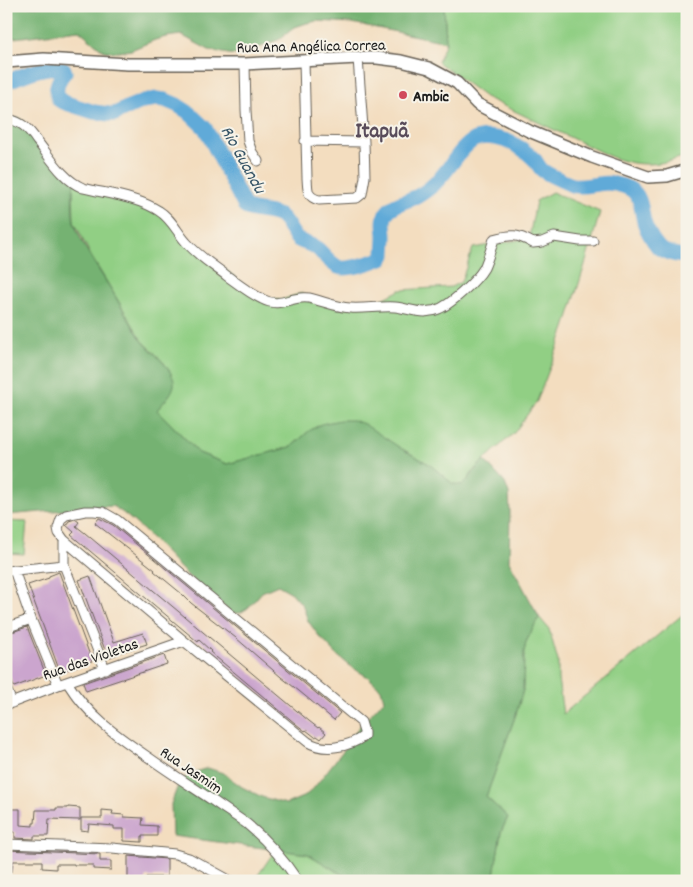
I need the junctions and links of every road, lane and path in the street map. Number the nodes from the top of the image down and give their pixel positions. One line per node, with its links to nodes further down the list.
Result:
1 (358, 58): 2 (street, Rua Ana Angélica Correa); 7 (street); 9 (street, Rua Ana Angélica Correa)
2 (304, 61): 4 (street, Rua Ana Angélica Correa); 6 (street)
3 (6, 62): 4 (street, Rua Ana Angélica Correa)
4 (245, 64): 8 (street)
5 (6, 118): 10 (street)
6 (305, 141): 7 (street); 7 (street)
7 (364, 142)
8 (258, 161)
9 (687, 170)
10 (593, 241)
11 (64, 540): 12 (street); 16 (street); 16 (street)
12 (64, 565): 13 (street); 17 (street)
13 (10, 571): 14 (street)
14 (31, 619): 15 (street); 19 (street)
15 (6, 628)
16 (184, 641): 17 (street, Rua das Violetas)
17 (105, 669): 18 (street, Rua das Violetas)
18 (67, 682): 19 (street, Rua das Violetas); 24 (street, Rua Jasmim)
19 (58, 685): 21 (street, Rua das Violetas)
20 (6, 688): 21 (street)
21 (9, 704)
22 (6, 844): 23 (street)
23 (230, 881)
24 (298, 881)

